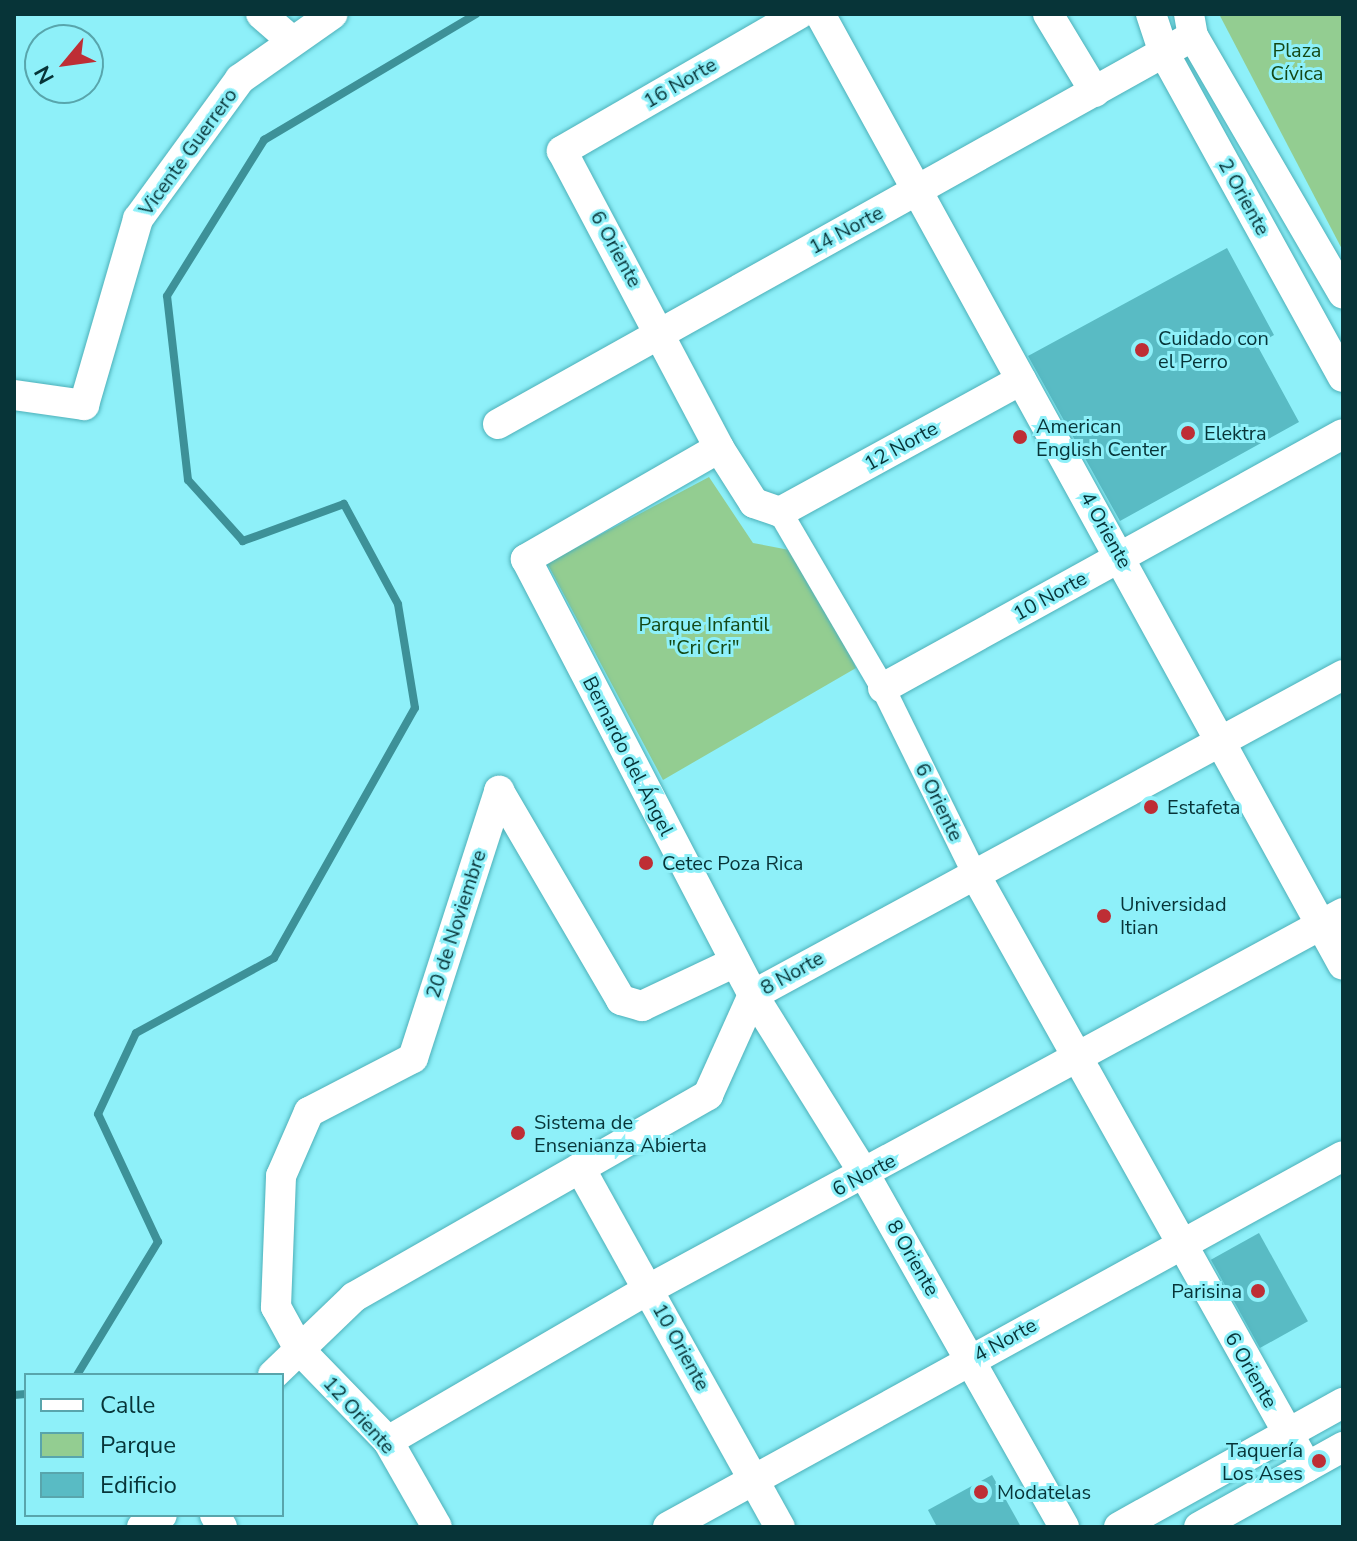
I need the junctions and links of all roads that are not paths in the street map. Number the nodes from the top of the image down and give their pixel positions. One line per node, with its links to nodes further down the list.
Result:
1 (261, 14): 8 (street)
2 (333, 14): 8 (street, Vicente Guerrero)
3 (799, 14): 11 (street, 16 Norte)
4 (820, 14): 12 (street, 4 Oriente)
5 (1048, 14): 10 (street)
6 (1151, 14): 9 (street, 2 Oriente)
7 (1191, 25): 9 (street, 14 Norte); 13 (street, 2 Oriente)
8 (290, 39): 17 (street, Vicente Guerrero)
9 (1164, 53): 10 (street, 14 Norte); 15 (street, 2 Oriente)
10 (1095, 92): 12 (street, 14 Norte)
11 (562, 151): 14 (street, 6 Oriente)
12 (915, 193): 14 (street, 14 Norte); 16 (street, 4 Oriente)
13 (1343, 294)
14 (660, 329): 18 (street, 14 Norte); 20 (street, 6 Oriente)
15 (1343, 377)
16 (1021, 380): 21 (street, 12 Norte); 22 (street, 4 Oriente)
17 (14, 395)
18 (498, 424)
19 (1343, 434): 22 (street, 10 Norte)
20 (719, 448): 21 (street, 6 Oriente); 28 (street, Bernardo del Ángel)
21 (780, 512): 24 (street, 6 Oriente)
22 (1122, 556): 24 (street, 10 Norte); 25 (street, 4 Oriente)
23 (1343, 675): 25 (street, 8 Norte)
24 (883, 688): 26 (street, 6 Oriente)
25 (1217, 741): 26 (street, 8 Norte); 27 (street, 4 Oriente)
26 (973, 871): 30 (street, 8 Norte); 31 (street, 6 Oriente)
27 (1332, 919): 29 (street, 4 Oriente); 31 (street, 6 Norte)
28 (735, 962): 30 (street, Bernardo del Ángel); 37 (street, 20 de Noviembre)
29 (1343, 965)
30 (753, 995): 33 (street, 8 Norte); 34 (street, 8 Oriente)
31 (1075, 1061): 34 (street, 6 Norte); 35 (street, 6 Oriente)
32 (1343, 1156): 35 (street, 4 Norte)
33 (580, 1168): 36 (street, 10 Oriente); 37 (street, 8 Norte)
34 (865, 1175): 36 (street, 6 Norte); 38 (street, 8 Oriente)
35 (1179, 1244): 38 (street, 4 Norte); 41 (street, 6 Oriente)
36 (649, 1289): 42 (street, 6 Norte); 45 (street, 10 Oriente)
37 (299, 1349): 39 (street, 8 Norte); 42 (street, 12 Oriente)
38 (972, 1359): 45 (street, 4 Norte); 49 (street, 8 Oriente)
39 (275, 1373)
40 (1343, 1403): 41 (street)
41 (1288, 1434): 44 (street, 6 Oriente); 50 (street)
42 (388, 1441): 46 (street, 12 Oriente)
43 (1343, 1447): 44 (street)
44 (1307, 1467): 51 (street)
45 (753, 1478): 47 (street, 4 Norte); 48 (street, 10 Oriente)
46 (437, 1527)
47 (668, 1527)
48 (780, 1527)
49 (1064, 1527)
50 (1119, 1527)
51 (1199, 1527)

